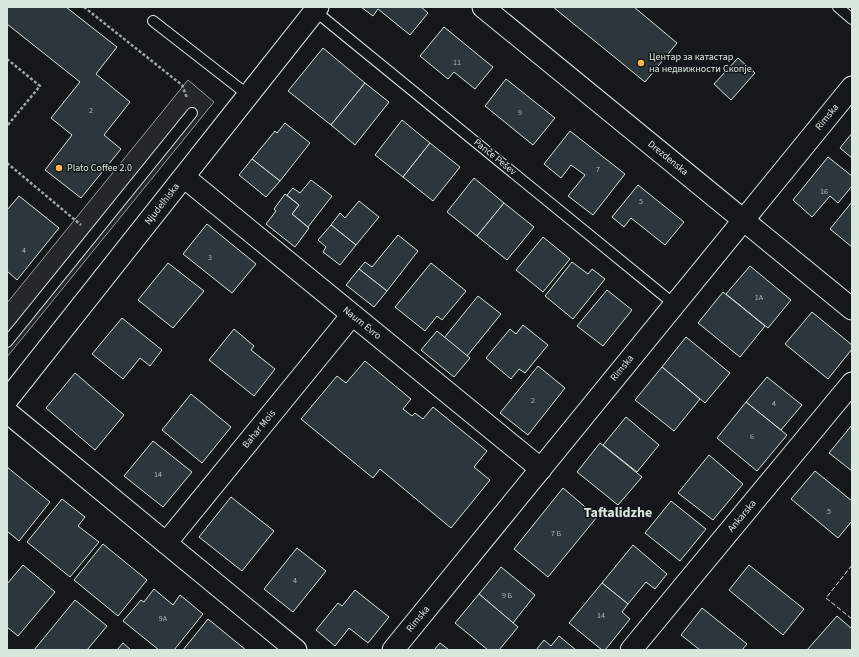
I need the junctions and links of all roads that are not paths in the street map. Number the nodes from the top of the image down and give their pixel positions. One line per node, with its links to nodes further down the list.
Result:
1 (483, 7): 10 (street, Drezdenska)
2 (838, 7): 4 (lane)
3 (316, 9): 7 (street, Njudelhiska); 11 (lane, Panče Pešev)
4 (852, 19)
5 (153, 21): 7 (lane)
6 (852, 87): 10 (street, Rimska)
7 (248, 95): 9 (street, Njudelhiska)
8 (192, 112): 14 (lane)
9 (184, 177): 13 (street, Naum Evro); 16 (street, Njudelhiska)
10 (743, 220): 11 (street, Rimska); 12 (street, Drezdenska)
11 (674, 304): 18 (street, Rimska)
12 (852, 309)
13 (352, 315): 18 (street, Naum Evro); 19 (street, Bahar Mois)
14 (7, 342)
15 (852, 383): 22 (street, Ankarska)
16 (7, 400)
17 (7, 412): 19 (street)
18 (541, 468): 21 (street, Rimska)
19 (166, 543): 20 (street)
20 (296, 650)
21 (393, 650)
22 (631, 650)

